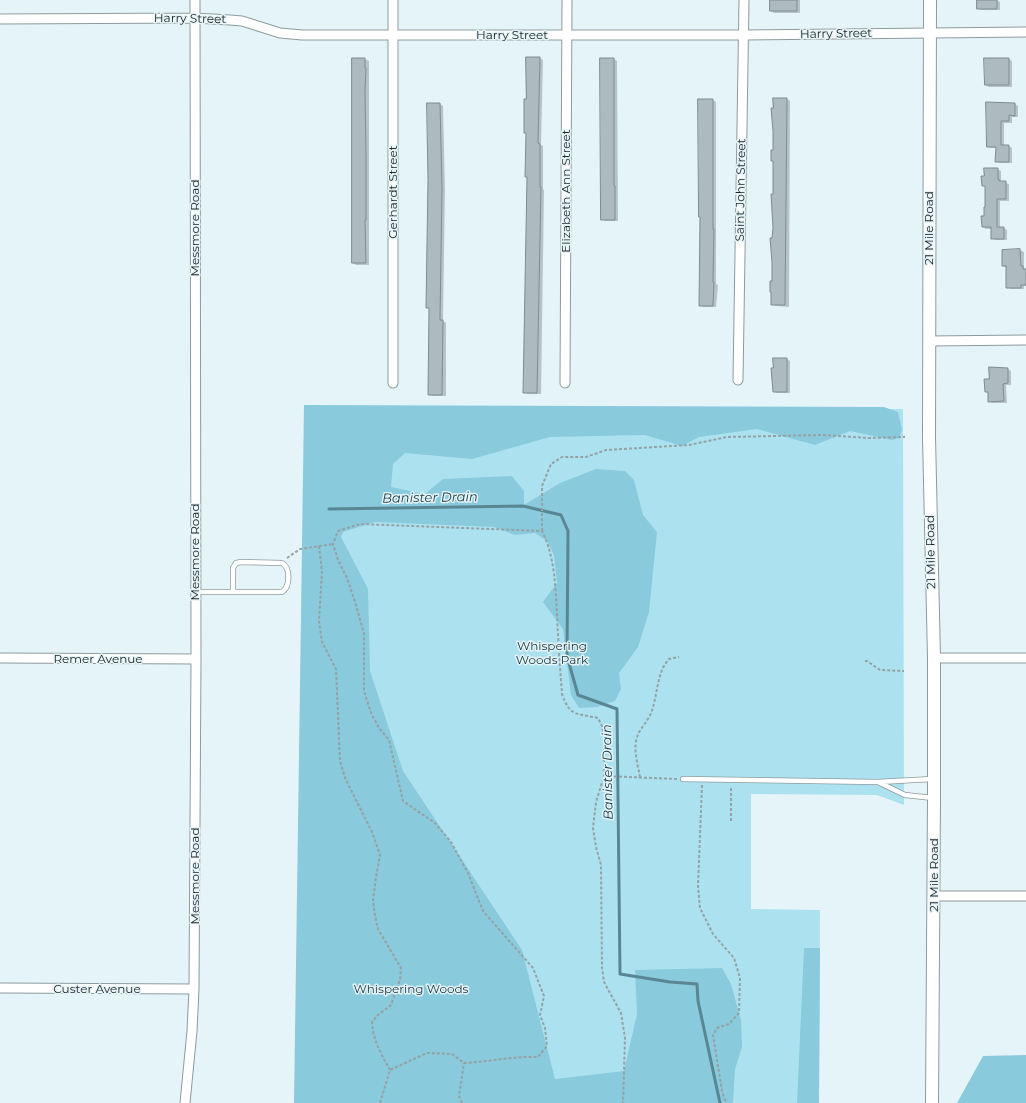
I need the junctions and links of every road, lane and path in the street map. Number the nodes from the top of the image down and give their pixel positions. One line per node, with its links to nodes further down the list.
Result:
1 (195, 0): 6 (street, Messmore Road)
2 (393, 0): 12 (street, Gerhardt Street)
3 (567, 0): 10 (street, Elizabeth Ann Street)
4 (744, 0): 11 (street, Saint John Street)
5 (930, 0): 9 (street, 21 Mile Road)
6 (194, 18): 7 (street, Harry Street); 12 (street, Harry Street); 23 (street, Messmore Road)
7 (0, 19)
8 (1026, 32): 9 (street, Harry Street)
9 (930, 33): 11 (street, Harry Street); 14 (street, 21 Mile Road)
10 (566, 35): 11 (street, Harry Street); 12 (street, Harry Street); 16 (street, Elizabeth Ann Street)
11 (744, 35): 15 (street, Saint John Street)
12 (393, 36): 17 (street, Gerhardt Street)
13 (1026, 340): 14 (street)
14 (929, 341): 27 (street, 21 Mile Road)
15 (738, 380)
16 (565, 382)
17 (393, 383)
18 (905, 437): 19 (path)
19 (542, 532): 20 (path); 32 (path)
20 (333, 544): 21 (path); 45 (path)
21 (319, 546): 22 (path); 46 (path)
22 (282, 563): 24 (lane); 24 (lane)
23 (196, 592): 24 (lane); 29 (street, Messmore Road)
24 (233, 592)
25 (679, 657): 33 (path)
26 (0, 658): 29 (street, Remer Avenue)
27 (934, 658): 28 (street); 35 (street, 21 Mile Road)
28 (1026, 658)
29 (196, 659): 44 (street, Messmore Road)
30 (865, 660): 31 (path)
31 (904, 672)
32 (604, 776): 33 (path); 50 (path)
33 (640, 777): 34 (path)
34 (683, 779): 36 (lane)
35 (934, 779): 38 (lane); 39 (street, 21 Mile Road)
36 (702, 780): 37 (lane); 51 (path)
37 (732, 780): 38 (lane); 40 (path)
38 (878, 782): 39 (lane)
39 (934, 798): 41 (street, 21 Mile Road)
40 (731, 822)
41 (934, 896): 42 (street); 52 (street, 21 Mile Road)
42 (1026, 896)
43 (0, 988): 44 (street, Custer Avenue)
44 (194, 989): 47 (street, Messmore Road)
45 (464, 1063): 46 (path); 49 (path)
46 (390, 1070): 48 (path)
47 (185, 1103)
48 (380, 1103)
49 (462, 1103)
50 (623, 1103)
51 (726, 1103)
52 (932, 1103)

